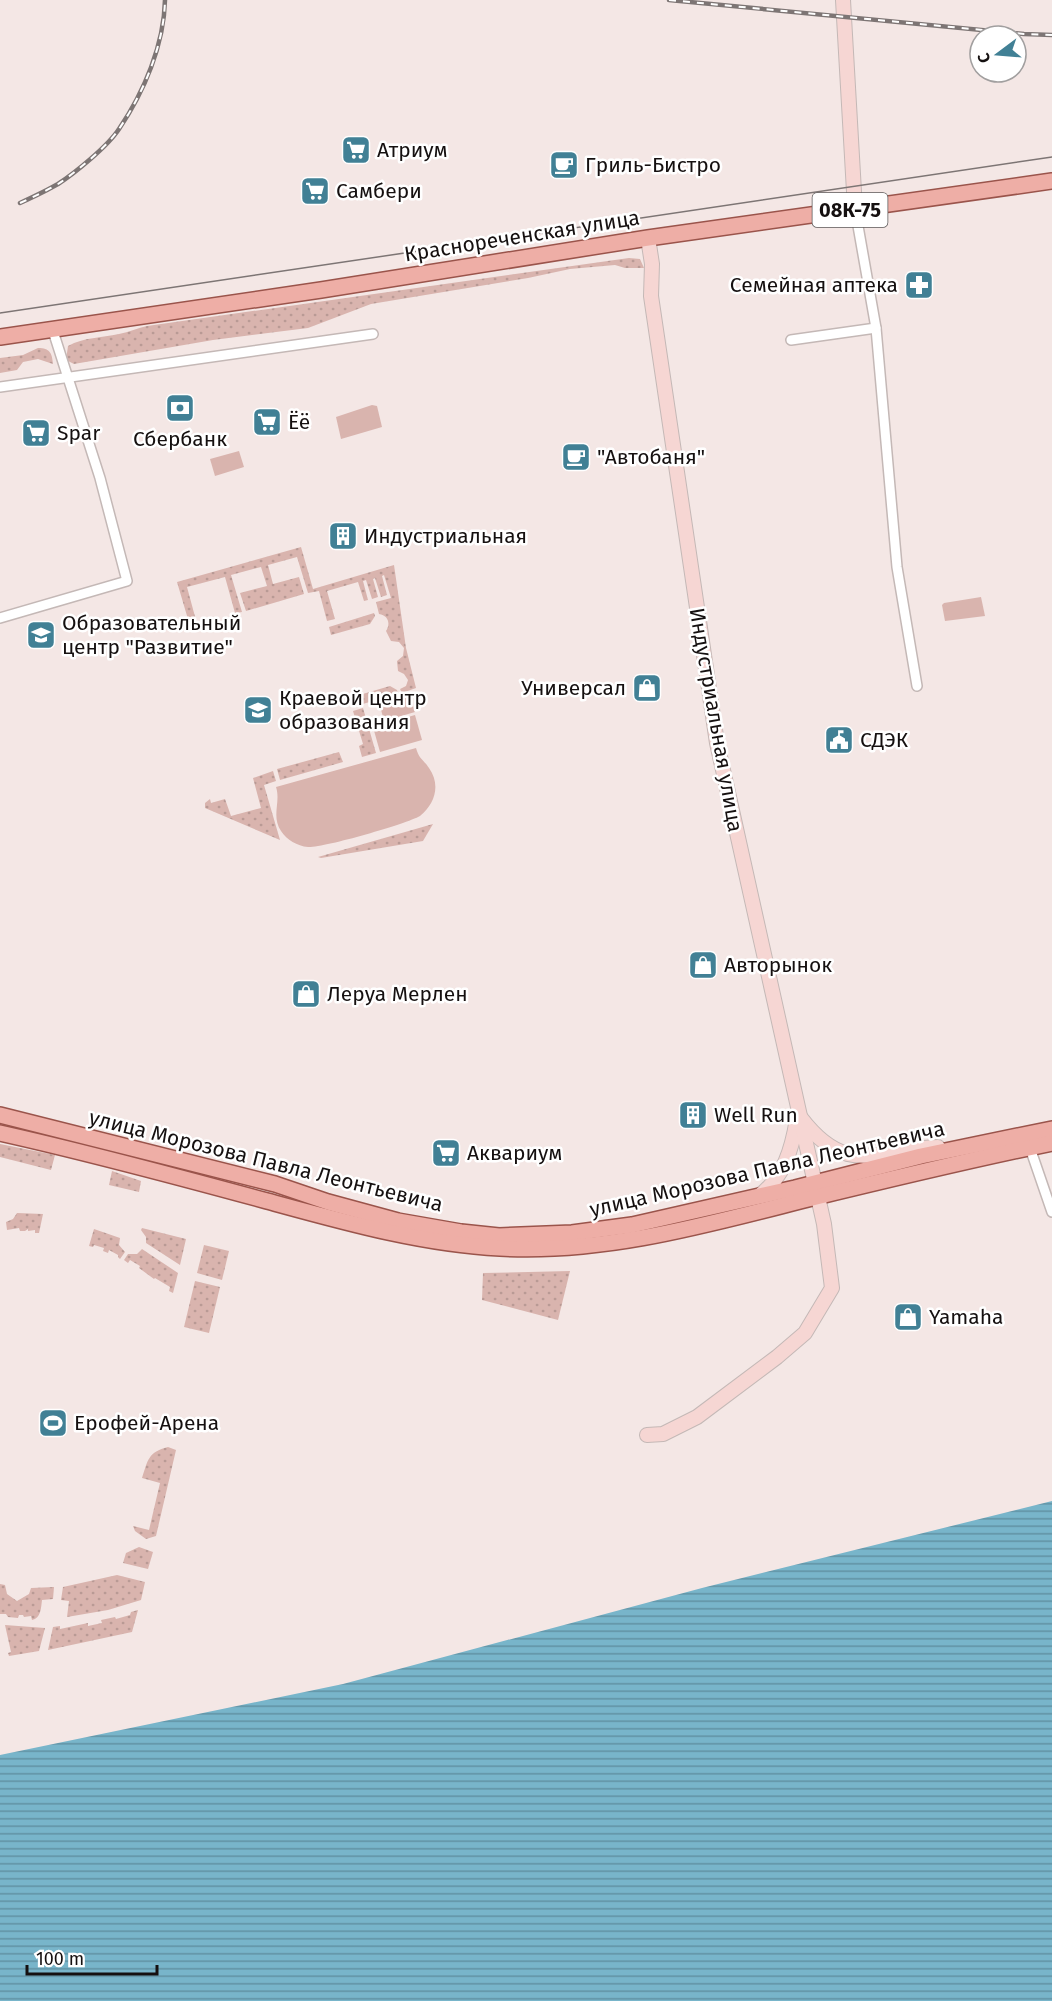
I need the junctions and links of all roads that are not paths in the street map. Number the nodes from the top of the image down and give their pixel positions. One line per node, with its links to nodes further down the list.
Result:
1 (843, 0): 3 (main road)
2 (1052, 181): 3 (main road, Краснореченская улица / 08К-75)
3 (855, 209): 4 (main road, Краснореченская улица / 08К-75); 5 (street)
4 (648, 238): 6 (main road, Краснореченская улица); 14 (main road, Индустриальная улица)
5 (876, 328): 9 (street); 13 (street)
6 (53, 330): 8 (main road, Краснореченская улица); 10 (street)
7 (373, 334): 10 (street)
8 (0, 337)
9 (791, 340)
10 (67, 378): 11 (street); 12 (street)
11 (0, 387)
12 (0, 618)
13 (917, 686)
14 (798, 1114): 21 (main road); 23 (main road, Индустриальная улица); 24 (main road)
15 (0, 1115): 24 (main road, улица Морозова Павла Леонтьевича)
16 (1052, 1129): 21 (main road, улица Морозова Павла Леонтьевича)
17 (0, 1133): 18 (main road, улица Морозова Павла Леонтьевича)
18 (21, 1137): 19 (street); 23 (main road, улица Морозова Павла Леонтьевича)
19 (0, 1139)
20 (1052, 1143): 22 (main road, улица Морозова Павла Леонтьевича)
21 (966, 1146): 23 (main road, улица Морозова Павла Леонтьевича)
22 (1030, 1148): 23 (main road, улица Морозова Павла Леонтьевича); 25 (street)
23 (816, 1190): 24 (main road, улица Морозова Павла Леонтьевича); 26 (main road, Индустриальная улица)
24 (727, 1204)
25 (1052, 1212)
26 (647, 1435)

